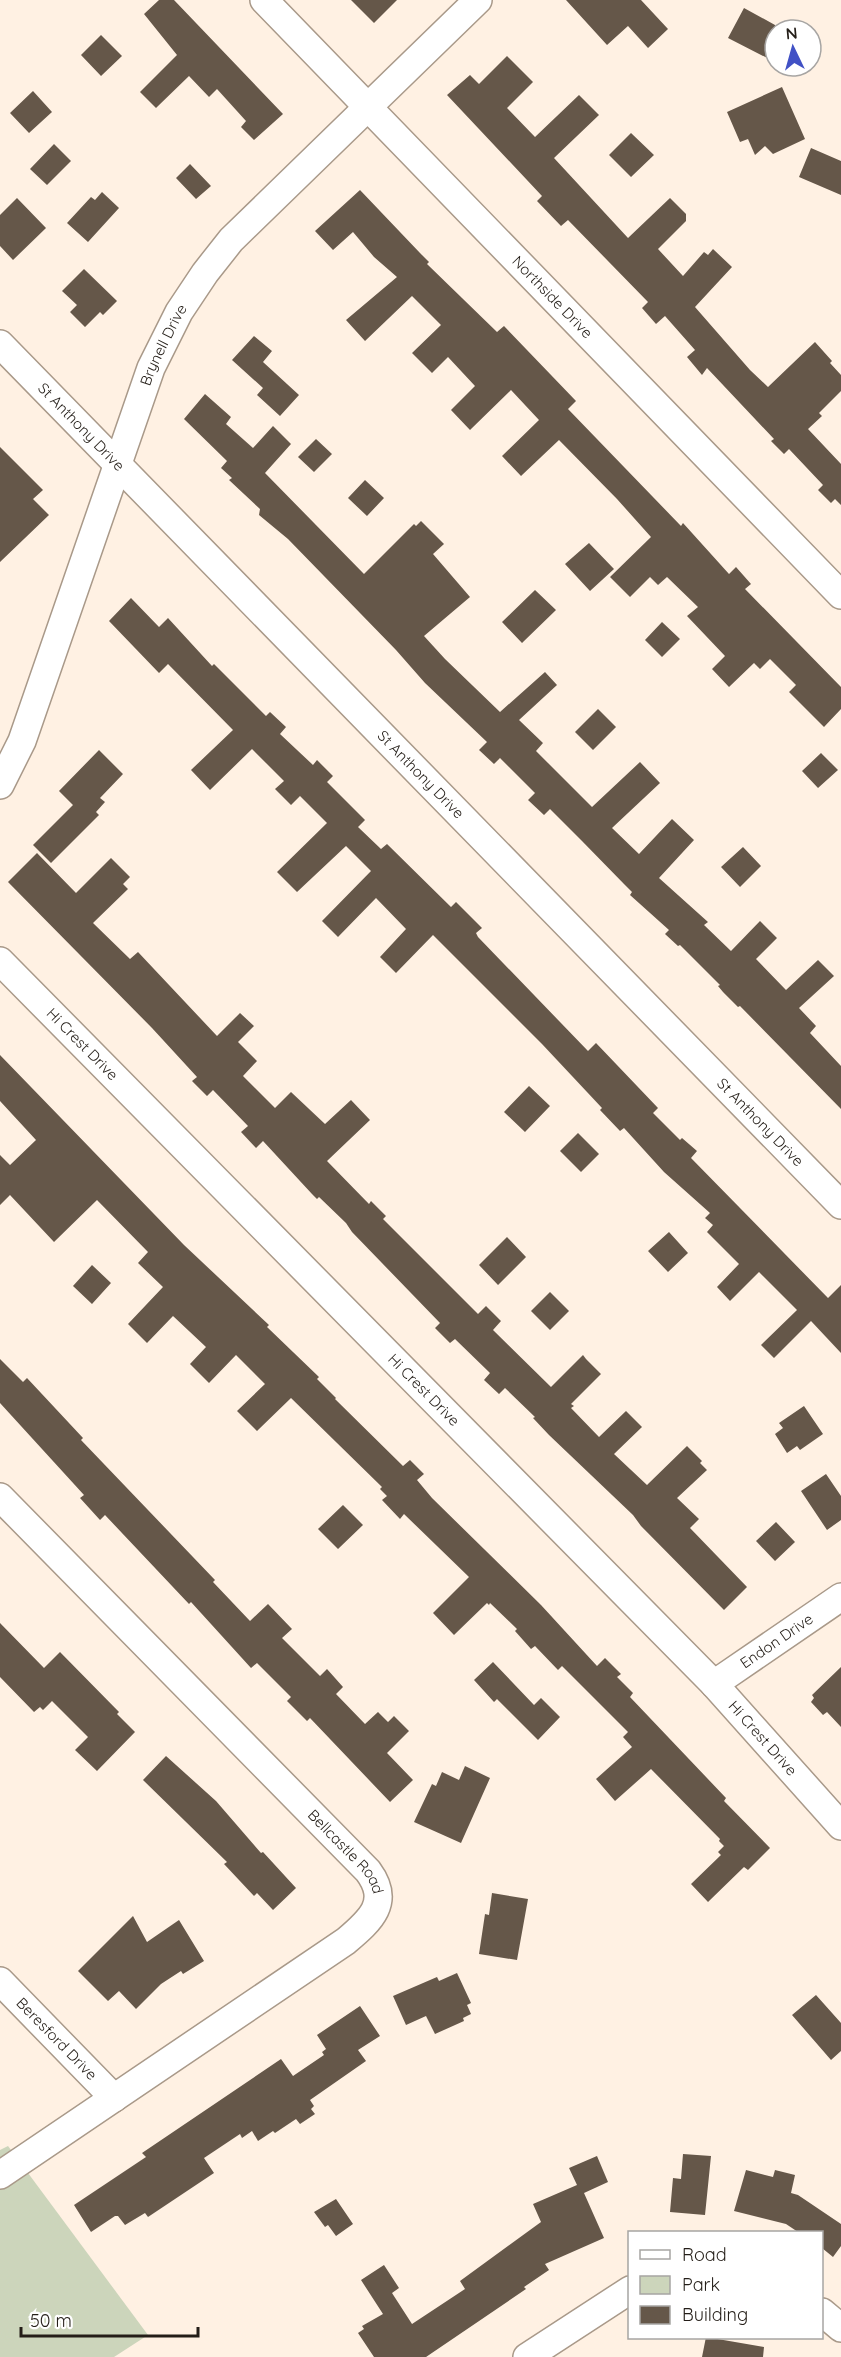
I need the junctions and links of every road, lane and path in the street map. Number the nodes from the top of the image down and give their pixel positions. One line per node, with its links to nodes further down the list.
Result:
1 (264, 0): 3 (street, Northside Drive)
2 (478, 0): 3 (street, Brynell Drive)
3 (367, 107): 5 (street, Brynell Drive); 6 (street, Northside Drive)
4 (0, 344): 5 (street, St Anthony Drive)
5 (119, 466): 7 (street, Brynell Drive); 9 (street, St Anthony Drive)
6 (841, 595)
7 (0, 785)
8 (0, 961): 12 (street, Hi Crest Drive)
9 (841, 1205)
10 (0, 1497): 15 (street, Bellcastle Road)
11 (841, 1597): 12 (street, Endon Drive)
12 (714, 1683): 13 (street, Hi Crest Drive)
13 (841, 1826)
14 (0, 1981): 15 (street, Beresford Drive)
15 (114, 2098): 16 (street, Bellcastle Road)
16 (0, 2175)
17 (628, 2291): 20 (street)
18 (823, 2313): 19 (street)
19 (841, 2328)
20 (527, 2357)

